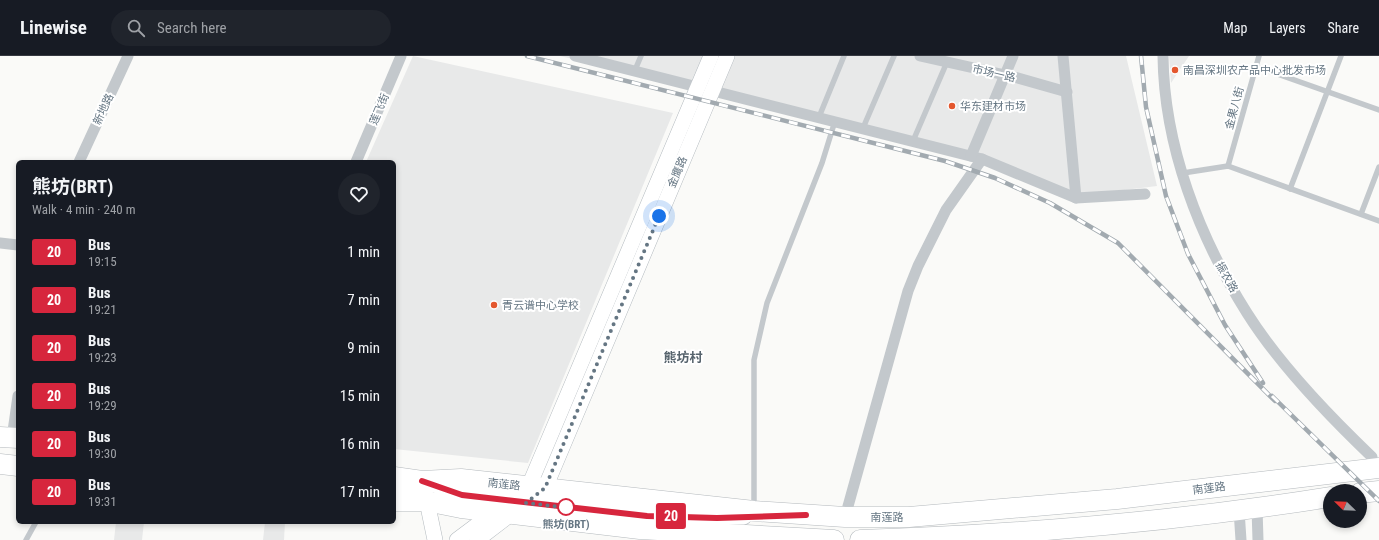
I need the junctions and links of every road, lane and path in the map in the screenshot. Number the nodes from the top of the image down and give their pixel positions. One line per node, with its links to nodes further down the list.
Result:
1 (128, 56): 30 (street, 新地路)
2 (401, 56): 31 (street, 莲飞街)
3 (575, 56): 15 (street)
4 (641, 56): 18 (lane)
5 (710, 56): 20 (street, 金鹰路)
6 (726, 56): 20 (street, 金鹰路)
7 (844, 56): 24 (lane)
8 (894, 56): 26 (lane)
9 (920, 56): 16 (street, 市场一路)
10 (1013, 56): 19 (street)
11 (1063, 56): 21 (street)
12 (1163, 56): 34 (street, 振农路)
13 (1259, 56): 17 (lane, 金果八街)
14 (1341, 56): 22 (lane)
15 (593, 58): 18 (street)
16 (947, 62): 19 (street, 市场一路); 27 (lane)
17 (1255, 66): 22 (lane); 32 (lane, 金果八街)
18 (635, 70): 20 (street)
19 (1005, 75): 21 (street, 市场一路); 28 (street)
20 (705, 88): 24 (street); 53 (street, 金鹰路)
21 (1067, 92): 37 (street)
22 (1327, 92): 23 (lane); 35 (lane)
23 (1379, 110)
24 (819, 116): 25 (street)
25 (835, 120): 26 (street); 55 (lane)
26 (863, 128): 27 (street)
27 (913, 141): 28 (street)
28 (971, 156): 29 (street)
29 (982, 159): 37 (street); 57 (street)
30 (79, 160)
31 (357, 160)
32 (1228, 166): 34 (lane); 35 (lane)
33 (1379, 167): 38 (lane)
34 (1183, 173): 44 (street, 振农路)
35 (1290, 189): 38 (lane)
36 (1145, 194): 37 (street)
37 (1076, 198)
38 (1361, 214): 39 (lane)
39 (1379, 221)
40 (0, 243): 41 (street)
41 (16, 245)
42 (16, 406): 43 (street)
43 (10, 438)
44 (1375, 462): 57 (highway, 南莲路)
45 (0, 464): 46 (highway)
46 (16, 466)
47 (396, 477): 48 (highway, 南莲路)
48 (422, 481): 52 (street); 53 (highway, 南莲路)
49 (396, 485): 52 (street)
50 (1323, 499): 54 (highway, 南莲路)
51 (396, 501): 52 (highway, 南莲路)
52 (426, 501): 53 (highway, 南莲路); 61 (street)
53 (519, 501): 55 (highway, 南莲路); 56 (street); 59 (highway, 南莲路); 62 (street); 63 (street)
54 (1248, 509): 65 (highway, 南莲路); 66 (street); 67 (street)
55 (754, 511): 56 (highway, 南莲路)
56 (806, 515): 57 (highway, 南莲路)
57 (845, 517)
58 (35, 524): 60 (lane)
59 (802, 539): 64 (highway, 南莲路)
60 (26, 540)
61 (435, 540)
62 (457, 540)
63 (477, 540)
64 (834, 540)
65 (860, 540)
66 (1240, 540)
67 (1258, 540)

